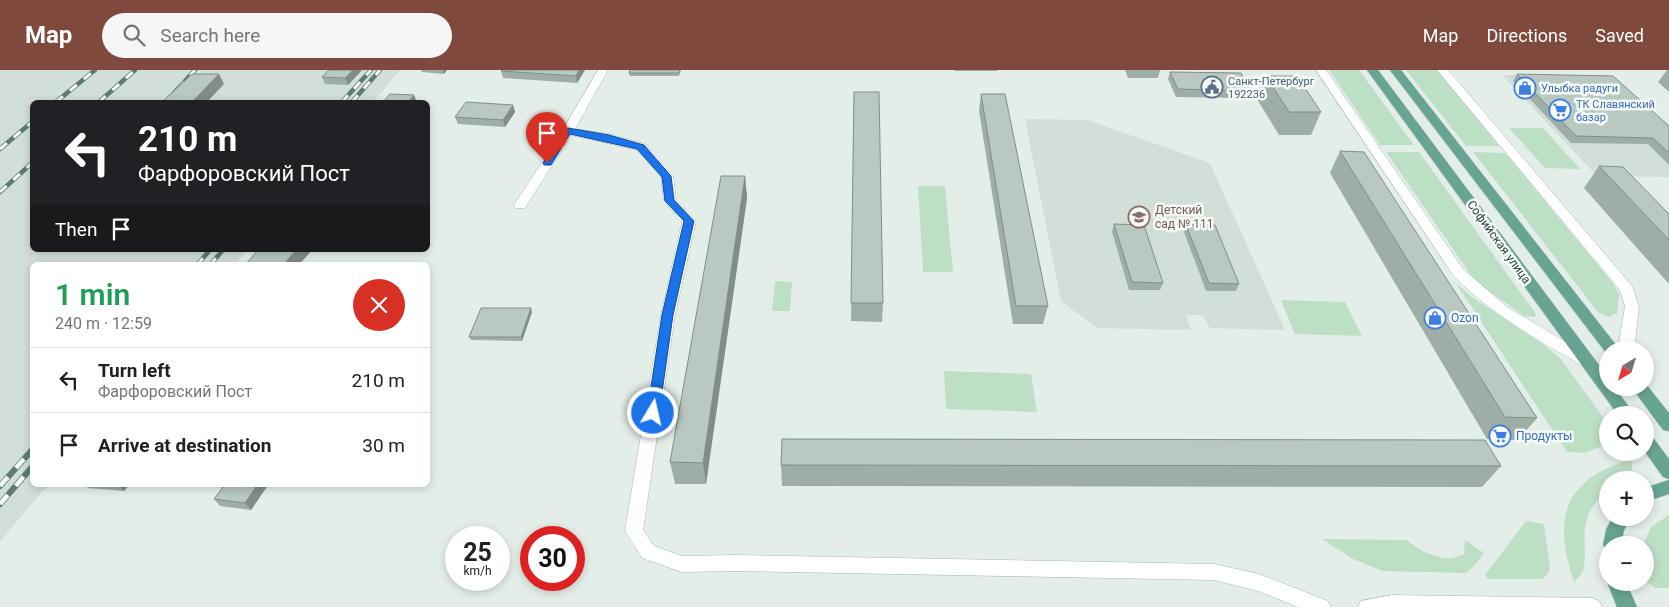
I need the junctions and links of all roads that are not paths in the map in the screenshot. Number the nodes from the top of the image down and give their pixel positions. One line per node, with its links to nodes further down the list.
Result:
1 (603, 70): 6 (street)
2 (1321, 70): 10 (street)
3 (1372, 70): 10 (main road, Софийская улица)
4 (1395, 70): 8 (main road, Софийская улица)
5 (1442, 70): 9 (street)
6 (568, 130): 7 (street); 19 (street)
7 (520, 205)
8 (1605, 341)
9 (1627, 341)
10 (1586, 361): 12 (main road, Софийская улица)
11 (1646, 396): 13 (main road)
12 (1620, 406)
13 (1669, 425)
14 (1654, 452): 15 (main road)
15 (1669, 472)
16 (1669, 487): 17 (main road)
17 (1654, 492)
18 (1620, 591): 22 (main road)
19 (1321, 607)
20 (1368, 607): 21 (street)
21 (1592, 607)
22 (1626, 607)

